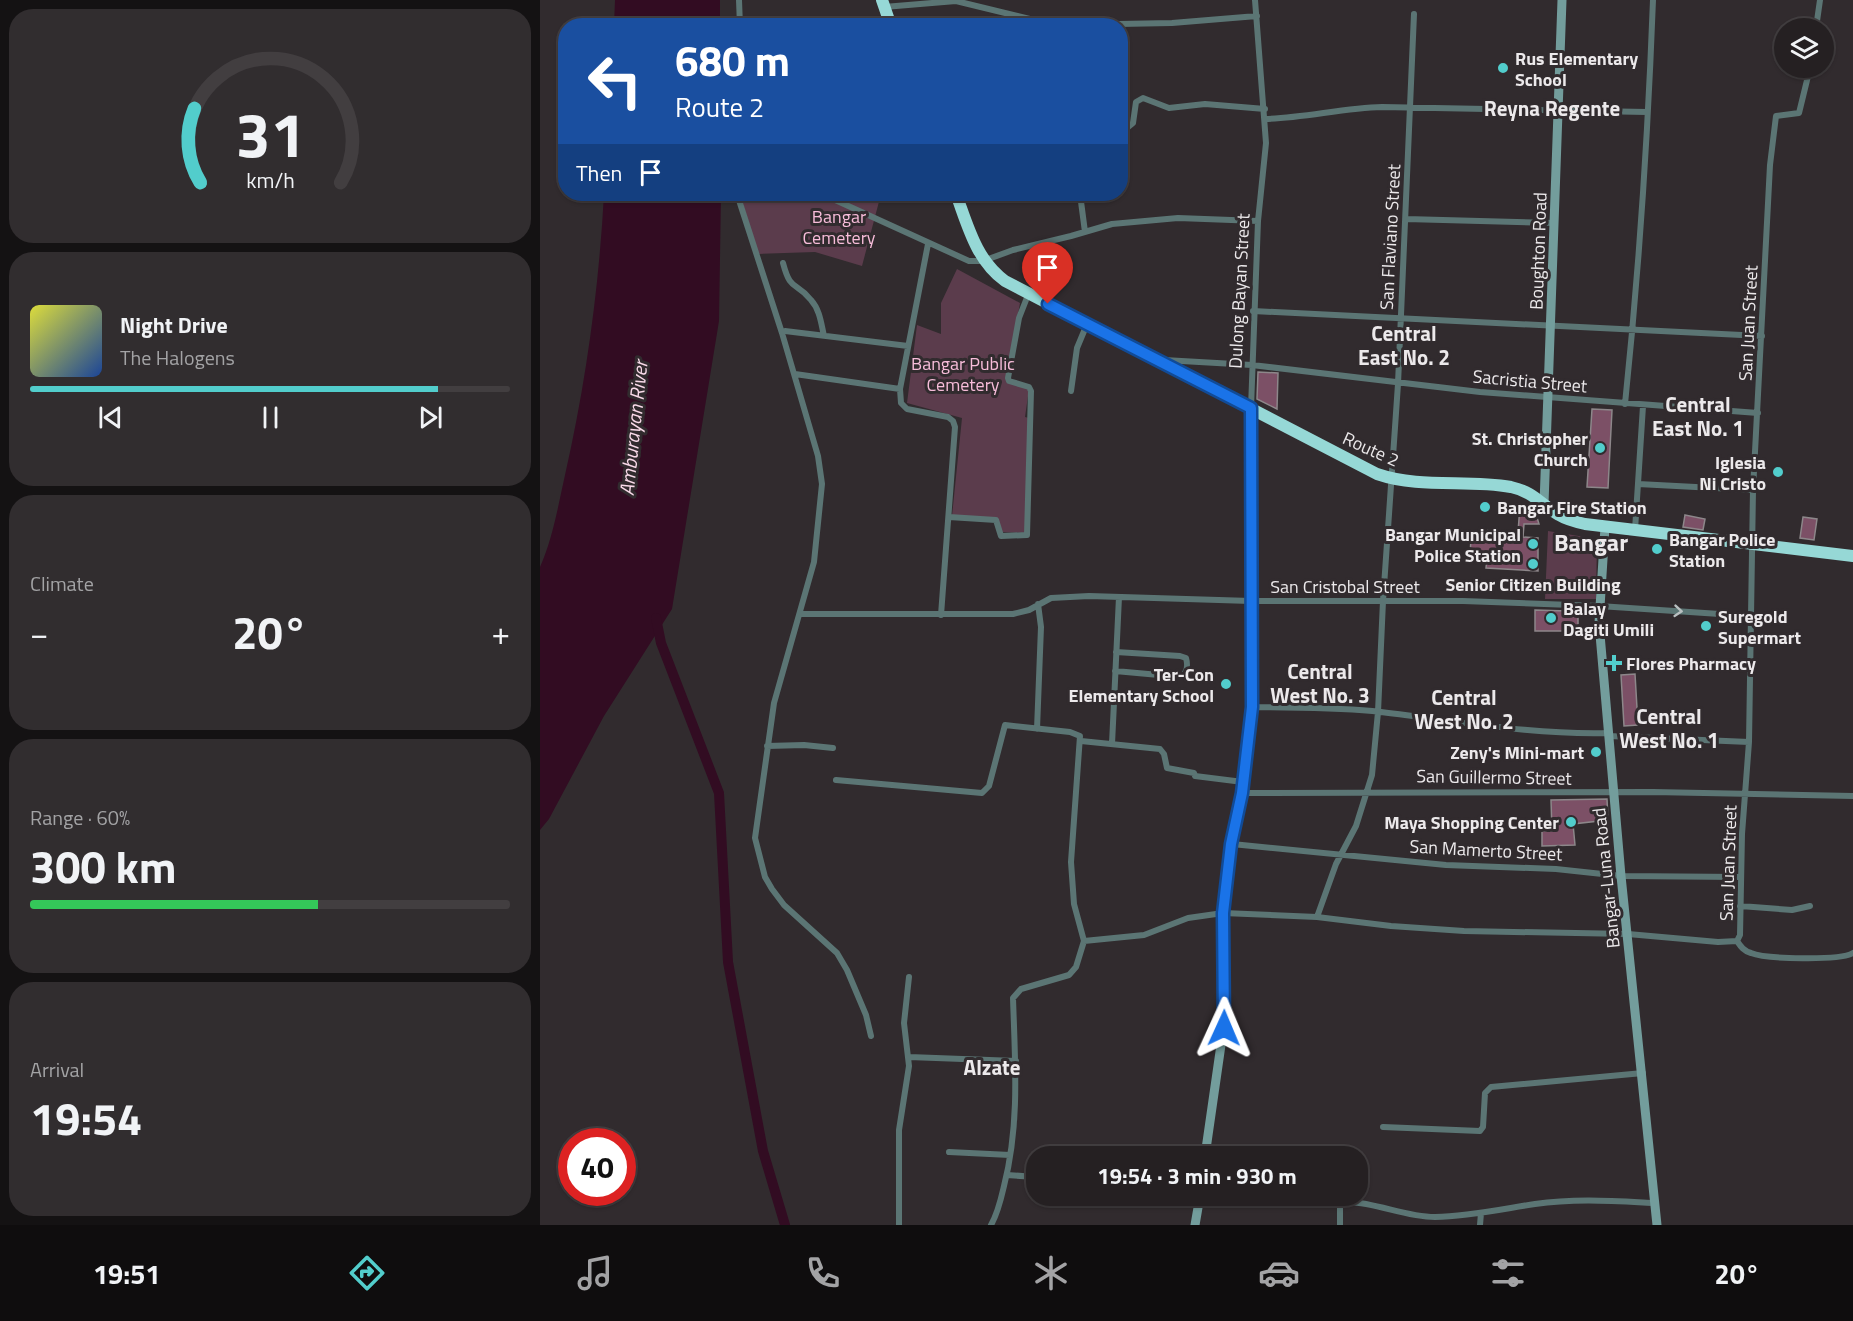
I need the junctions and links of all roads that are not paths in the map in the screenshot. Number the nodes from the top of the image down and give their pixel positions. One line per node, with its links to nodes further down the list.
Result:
1 (739, 0): 9 (street)
2 (1256, 0): 8 (street, Dulong Bayan Street)
3 (1562, 0): 17 (main road, Boughton Road)
4 (1653, 0): 18 (street)
5 (1820, 0): 12 (street)
6 (883, 3): 10 (highway); 11 (street)
7 (1414, 14): 15 (street, San Flaviano Street)
8 (1257, 15): 13 (street); 16 (street, Dulong Bayan Street)
9 (740, 18)
10 (889, 18)
11 (1023, 18)
12 (1817, 18)
13 (1128, 24)
14 (1808, 78): 40 (street, San Juan Street)
15 (1410, 108): 17 (street); 19 (street); 25 (street, San Flaviano Street)
16 (1265, 109): 19 (street, Dulong Bayan Street); 20 (street)
17 (1559, 110): 18 (street); 27 (main road, Boughton Road)
18 (1647, 112): 37 (street)
19 (1265, 119): 26 (street, Dulong Bayan Street)
20 (1128, 127)
21 (739, 201): 38 (street)
22 (837, 201): 29 (street)
23 (959, 201): 30 (highway, Route 2)
24 (1081, 201): 28 (street)
25 (1406, 219): 27 (street); 34 (street, San Flaviano Street)
26 (1258, 221): 28 (street); 33 (street, Dulong Bayan Street)
27 (1556, 223): 36 (main road, Boughton Road)
28 (1085, 232): 30 (street)
29 (927, 244): 30 (street); 41 (street)
30 (983, 261): 32 (highway, Route 2)
31 (783, 263): 39 (street)
32 (1028, 295): 35 (highway, Route 2); 57 (street)
33 (1253, 311): 34 (street); 43 (street, Dulong Bayan Street)
34 (1401, 317): 36 (street); 45 (street, San Flaviano Street)
35 (1087, 324): 42 (highway, Route 2); 47 (street)
36 (1552, 327): 37 (street); 48 (main road, Boughton Road)
37 (1633, 330): 40 (street); 49 (street)
38 (782, 333): 39 (street); 44 (street)
39 (824, 336): 41 (street)
40 (1762, 336): 52 (street, San Juan Street)
41 (908, 346): 46 (street)
42 (1157, 359): 43 (street, Sacristia Street); 51 (highway, Route 2)
43 (1252, 365): 45 (street, Sacristia Street); 51 (street, Dulong Bayan Street)
44 (795, 374): 46 (street); 67 (street)
45 (1398, 384): 48 (street, Sacristia Street); 53 (street, San Flaviano Street)
46 (900, 388): 57 (street)
47 (1071, 391)
48 (1549, 397): 49 (street, Sacristia Street); 56 (main road, Boughton Road)
49 (1625, 404): 50 (street, Sacristia Street)
50 (1643, 405): 52 (street, Sacristia Street); 54 (street)
51 (1251, 408): 53 (highway, Route 2); 63 (main road, Dulong Bayan Street)
52 (1758, 413): 55 (street, San Juan Street)
53 (1391, 479): 56 (highway, Route 2); 64 (street, San Flaviano Street)
54 (1638, 484): 55 (street); 59 (street)
55 (1753, 490): 60 (street, San Juan Street)
56 (1544, 504): 58 (highway, Route 2)
57 (949, 517): 68 (street)
58 (1605, 527): 59 (highway, Route 2); 66 (main road, Bangar-Luna Road)
59 (1635, 530): 60 (highway, Route 2)
60 (1751, 544): 61 (highway, Route 2); 69 (street, San Juan Street)
61 (1853, 556)
62 (1119, 597): 63 (street, San Cristobal Street); 65 (street, San Cristobal Street); 70 (street)
63 (1251, 601): 64 (street, San Cristobal Street); 72 (main road, Dulong Bayan Street)
64 (1383, 601): 66 (street, San Cristobal Street); 73 (street, San Flaviano Street)
65 (1038, 604): 68 (street, San Cristobal Street); 74 (street)
66 (1599, 606): 69 (street, San Cristobal Street, one-way to 69); 75 (main road, Bangar-Luna Road)
67 (800, 614): 68 (street, San Cristobal Street); 79 (street)
68 (941, 615)
69 (1750, 616): 77 (street, San Juan Street)
70 (1116, 652): 71 (street); 71 (street)
71 (1115, 672): 78 (street)
72 (1252, 707): 73 (street); 82 (main road, Dulong Bayan Street)
73 (1378, 712): 75 (street); 83 (street, San Flaviano Street)
74 (1037, 729): 76 (street); 81 (street)
75 (1609, 734): 77 (street); 85 (main road, Bangar-Luna Road)
76 (1081, 741): 78 (street); 97 (street)
77 (1749, 742): 86 (street, San Juan Street)
78 (1112, 744): 82 (street)
79 (767, 746): 80 (street); 101 (street)
80 (833, 748)
81 (836, 780)
82 (1243, 782): 84 (main road, Dulong Bayan Street)
83 (1368, 791): 84 (street, San Guillermo Street); 85 (street, San Guillermo Street); 89 (street, San Flaviano Street)
84 (1242, 793): 88 (main road, Dulong Bayan Street)
85 (1614, 793): 86 (street, San Guillermo Street); 90 (main road, Bangar-Luna Road)
86 (1746, 793): 87 (street, San Guillermo Street); 91 (street, San Juan Street)
87 (1853, 796)
88 (1231, 844): 89 (street, San Mamerto Street); 94 (main road, Dulong Bayan Street)
89 (1340, 855): 90 (street, San Mamerto Street); 95 (street, San Flaviano Street)
90 (1621, 876): 91 (street, San Mamerto Street); 96 (main road, Bangar-Luna Road)
91 (1740, 877): 92 (street, San Juan Street)
92 (1740, 906): 93 (street); 98 (street, San Juan Street)
93 (1810, 906)
94 (1223, 913): 95 (street, San Juan Street); 97 (street, San Juan Street); 106 (main road, Dulong Bayan Street)
95 (1317, 917): 96 (street, San Juan Street)
96 (1628, 934): 98 (street, San Juan Street); 104 (main road, Bangar-Luna Road)
97 (1084, 941): 103 (street)
98 (1737, 941): 99 (street)
99 (1853, 953)
100 (909, 977): 102 (street)
101 (871, 1036)
102 (909, 1057): 103 (street); 114 (street)
103 (1016, 1061): 108 (street)
104 (1643, 1073): 105 (street); 111 (main road, Bangar-Luna Road)
105 (1383, 1127)
106 (1206, 1146)
107 (949, 1152): 108 (street)
108 (1010, 1155): 109 (street)
109 (1007, 1175): 110 (street); 115 (street)
110 (1026, 1176)
111 (1655, 1203): 113 (street); 119 (main road, Bangar-Luna Road)
112 (1199, 1206): 116 (main road)
113 (1481, 1213): 117 (street); 118 (street)
114 (899, 1225)
115 (992, 1225)
116 (1196, 1225)
117 (1340, 1225)
118 (1480, 1225)
119 (1657, 1225)

